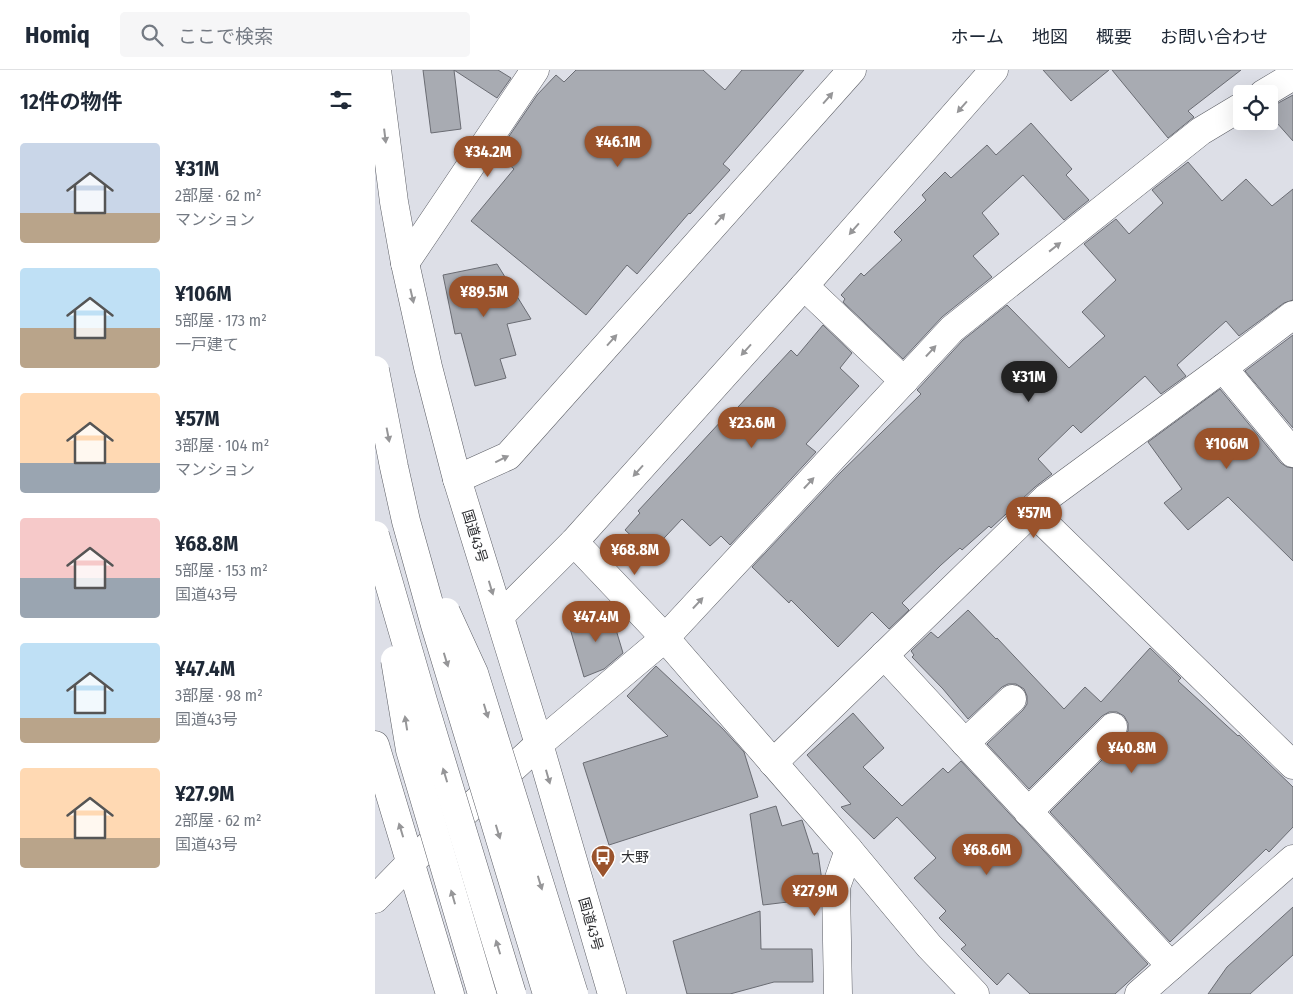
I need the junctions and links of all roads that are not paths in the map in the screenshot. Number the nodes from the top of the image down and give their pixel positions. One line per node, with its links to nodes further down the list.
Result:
1 (377, 70): 8 (main road, 国道43号, one-way to 8)
2 (535, 70): 8 (main road)
3 (852, 70): 15 (main road, one-way to 3)
4 (994, 70): 9 (main road, one-way to 9)
5 (1293, 76): 6 (main road)
6 (1278, 85)
7 (1233, 112): 13 (main road, one-way to 7)
8 (405, 263): 15 (main road, 国道43号, one-way to 15)
9 (804, 286): 13 (main road); 19 (main road, one-way to 19)
10 (1293, 315): 11 (main road)
11 (1223, 368): 14 (main road); 16 (main road)
12 (375, 370): 17 (main road, one-way to 17, bridge)
13 (904, 380): 21 (main road, one-way to 13)
14 (1293, 454)
15 (457, 478): 20 (main road, 国道43号, one-way to 20)
16 (1032, 511): 22 (main road); 29 (main road)
17 (406, 521): 39 (main road, one-way to 39, bridge); 40 (main road, one-way to 40, bridge)
18 (375, 536): 37 (main road, one-way to 18, bridge); 38 (main road, one-way to 18, bridge)
19 (574, 542): 20 (main road); 21 (main road)
20 (500, 616): 26 (main road, 国道43号)
21 (665, 638): 26 (main road); 28 (main road)
22 (884, 655): 25 (main road); 28 (main road)
23 (1012, 699): 25 (main road)
24 (1113, 727): 30 (main road)
25 (965, 743): 30 (main road)
26 (539, 744): 33 (main road); 41 (main road, 国道43号, one-way to 41)
27 (377, 756): 33 (main road, one-way to 27)
28 (773, 763): 31 (main road)
29 (1293, 765)
30 (1029, 812): 35 (main road)
31 (849, 850): 42 (main road); 43 (main road)
32 (1293, 859): 35 (main road)
33 (411, 862): 34 (main road); 36 (main road)
34 (375, 898)
35 (1171, 966): 44 (main road)
36 (450, 994)
37 (482, 994)
38 (512, 994)
39 (547, 994)
40 (574, 994)
41 (612, 994)
42 (838, 994)
43 (975, 994)
44 (1139, 994)

